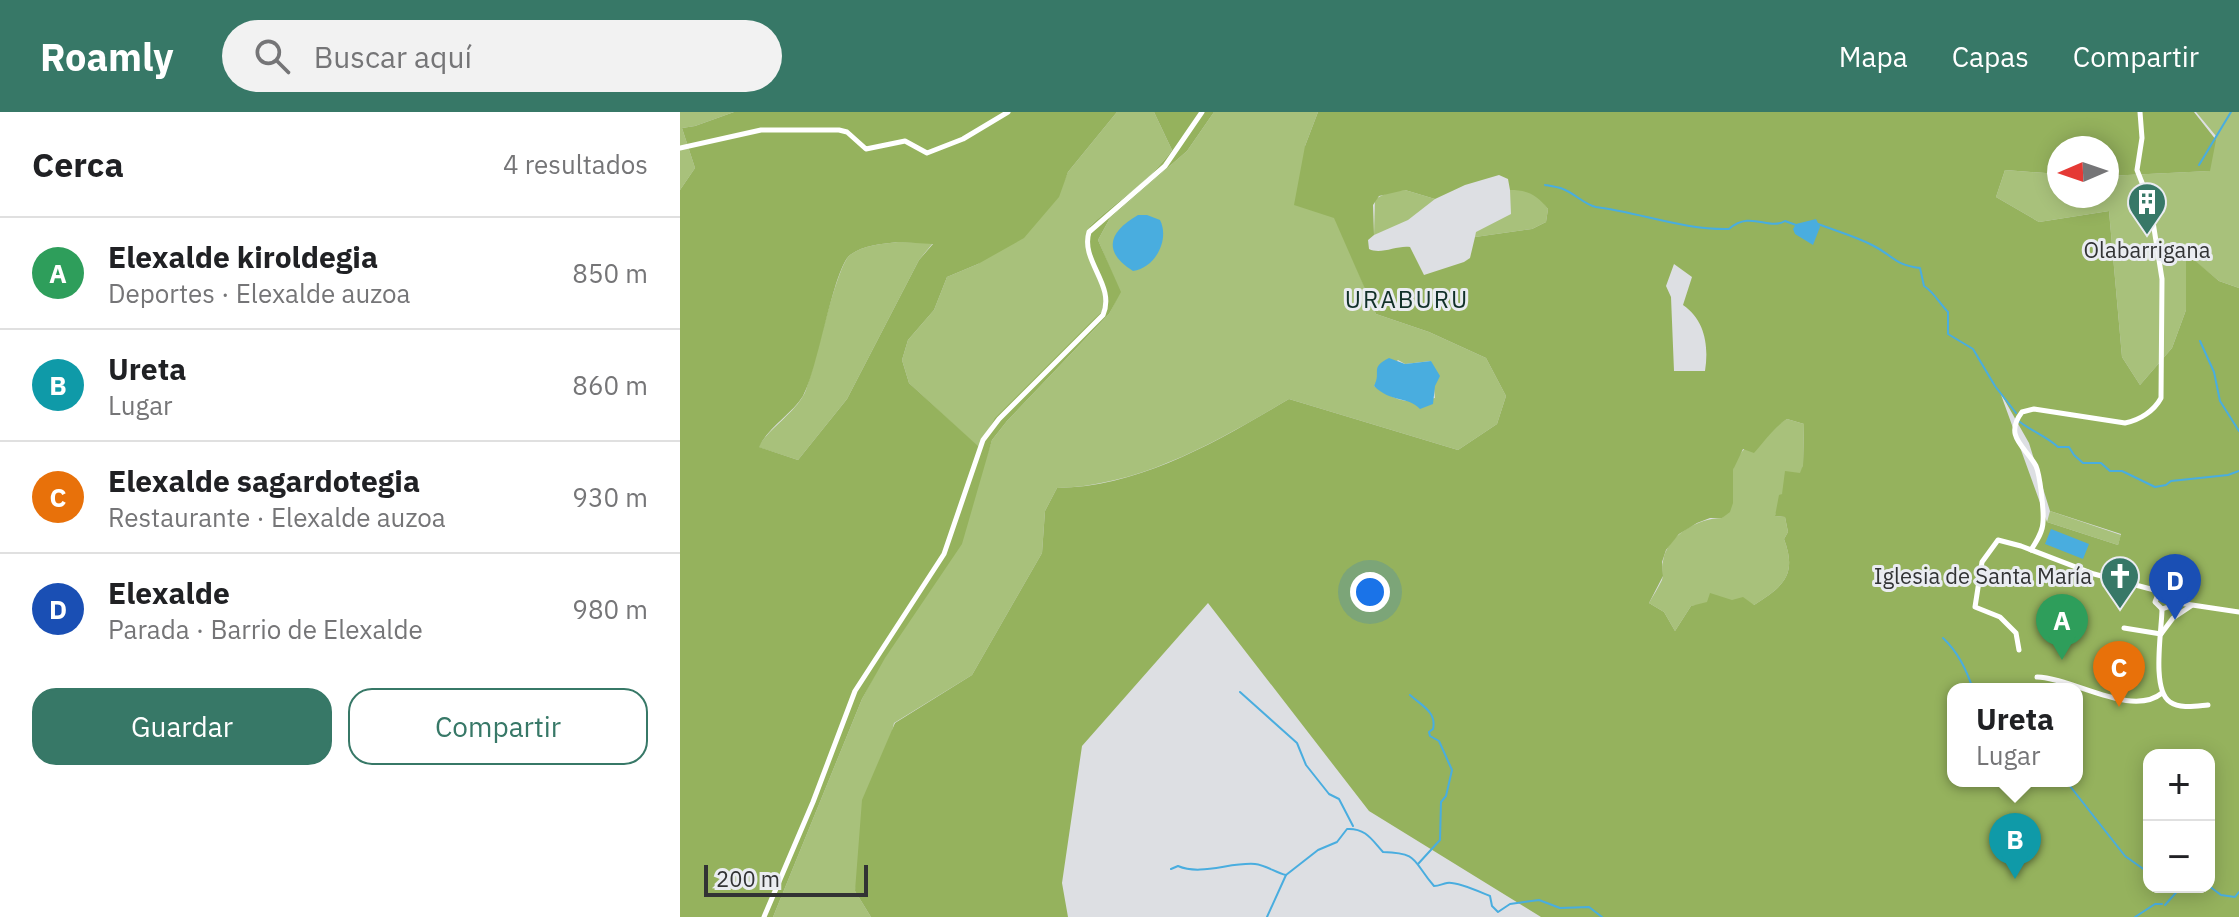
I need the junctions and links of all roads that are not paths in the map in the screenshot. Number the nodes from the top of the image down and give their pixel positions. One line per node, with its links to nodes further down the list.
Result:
1 (1008, 112): 4 (street)
2 (1202, 112): 19 (street)
3 (2140, 112): 5 (street)
4 (680, 148)
5 (2031, 550): 6 (street); 13 (street)
6 (2162, 592): 8 (street); 8 (street)
7 (2192, 605): 8 (street); 9 (street); 10 (street)
8 (2167, 606): 10 (street); 12 (street)
9 (2239, 612)
10 (2173, 618): 12 (street)
11 (2124, 628): 12 (street)
12 (2161, 634): 17 (street)
13 (2019, 650)
14 (2037, 677): 15 (street)
15 (2070, 683)
16 (2083, 688): 17 (street)
17 (2162, 693): 18 (street)
18 (2208, 705)
19 (764, 917)

